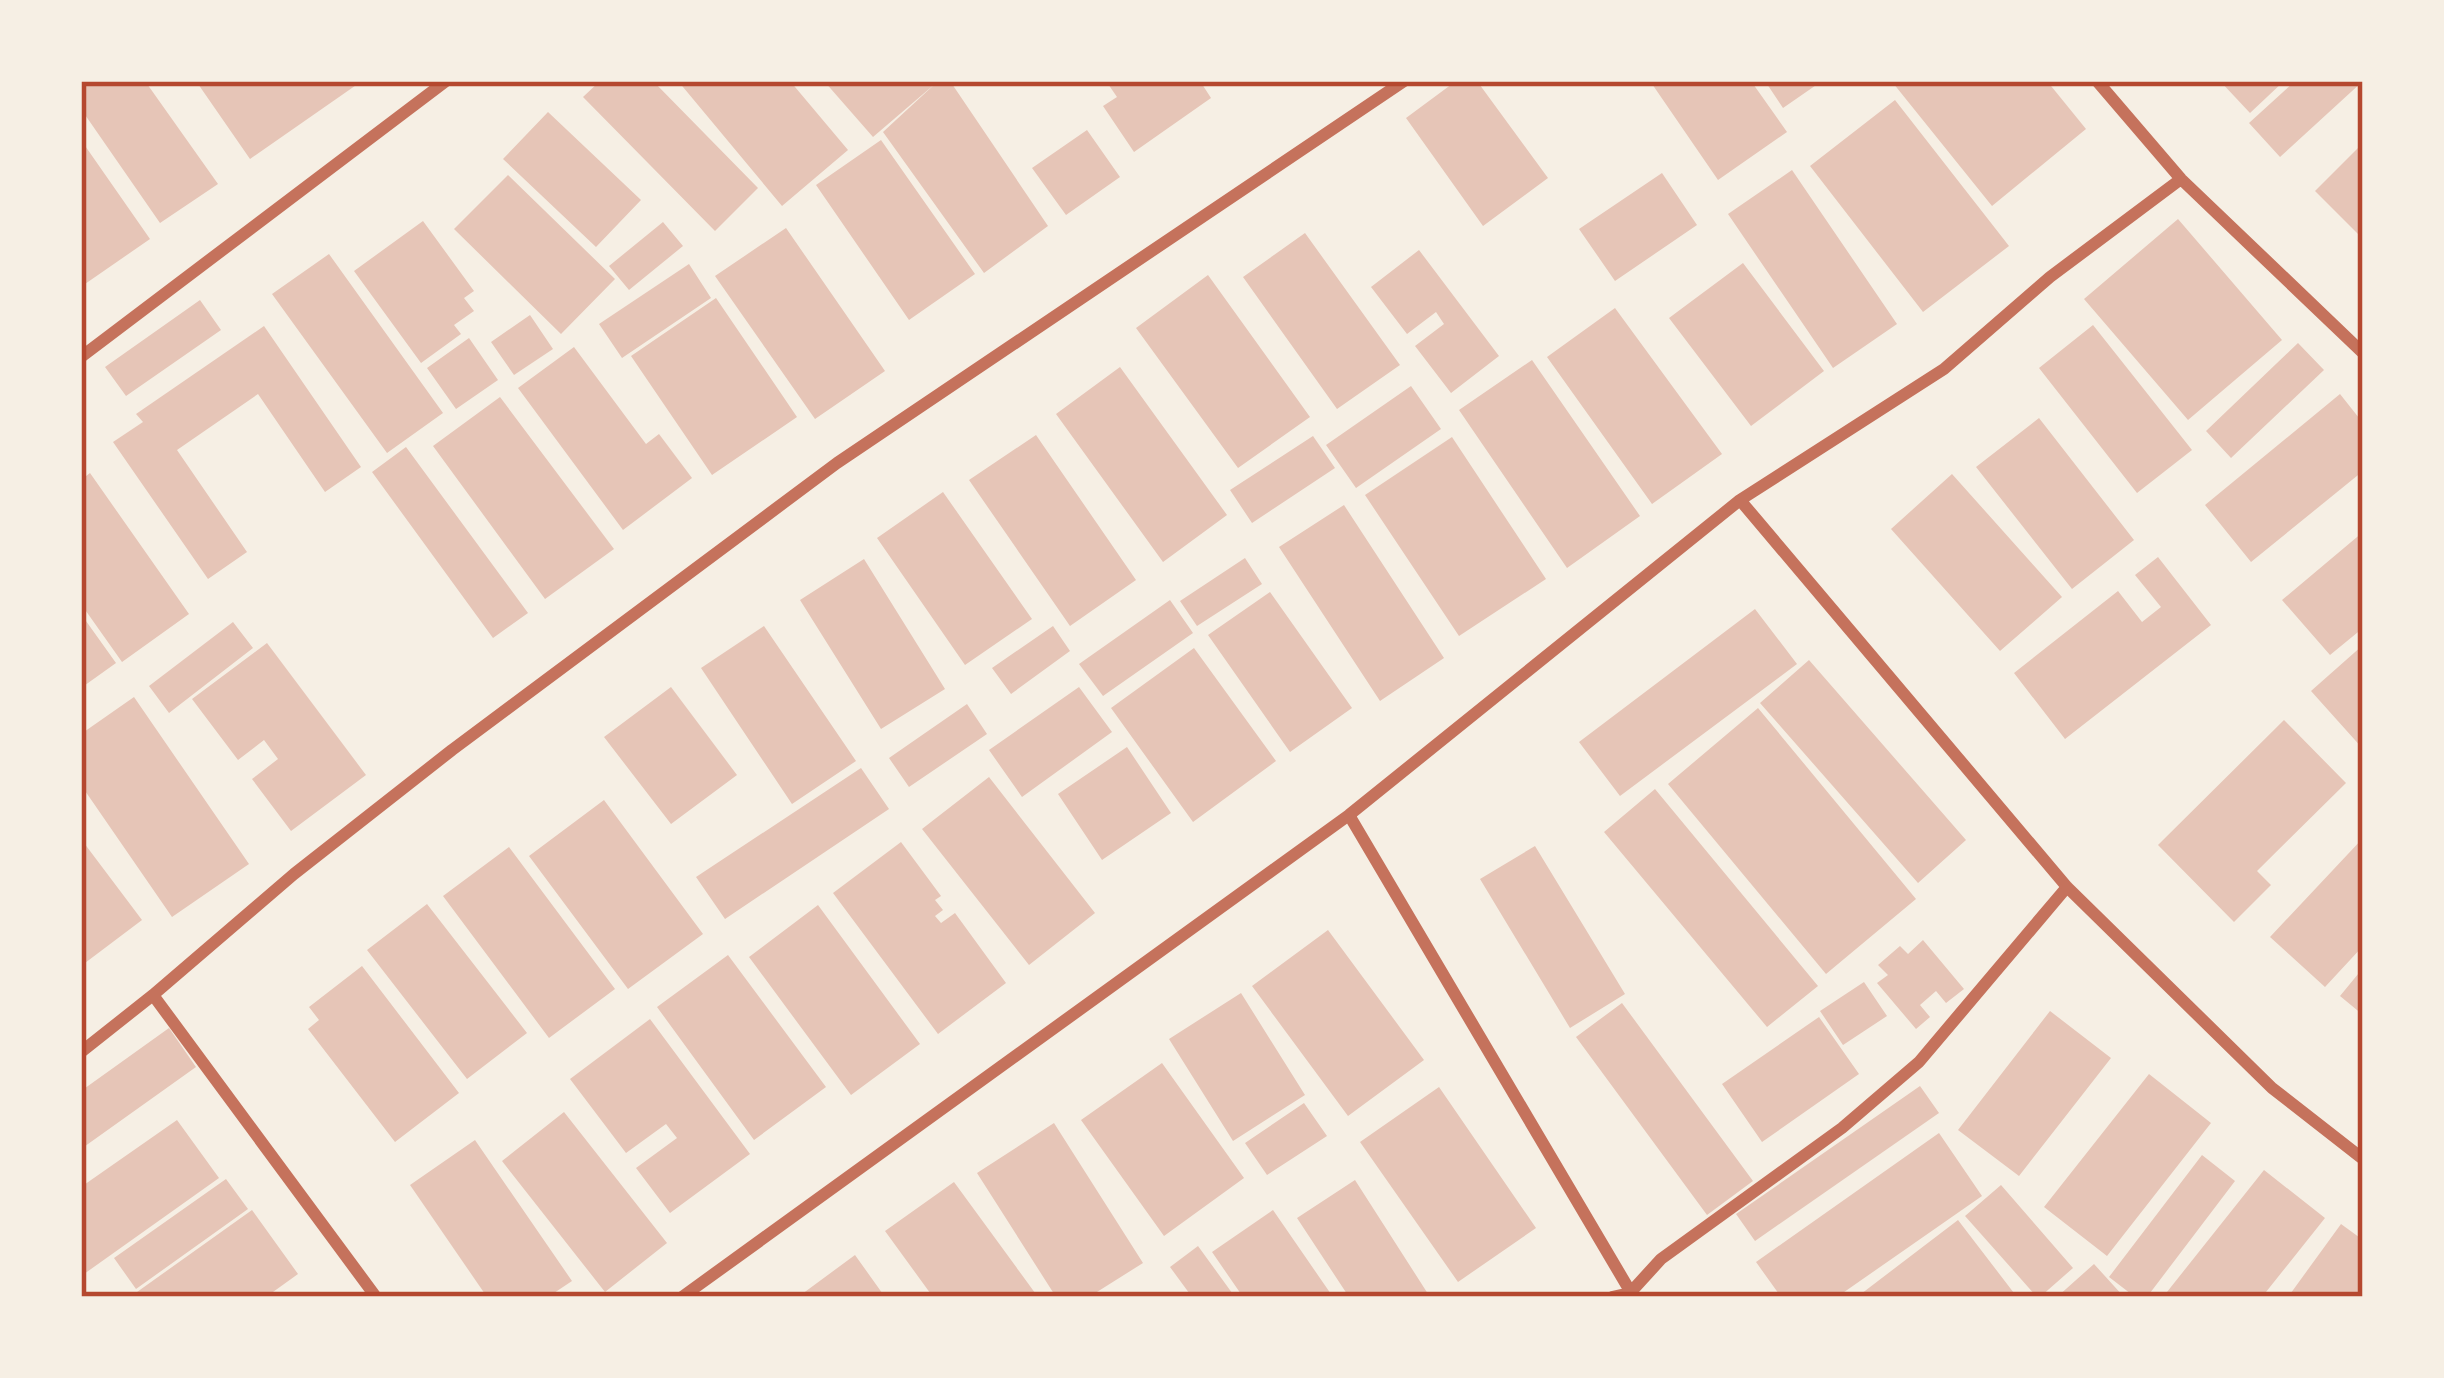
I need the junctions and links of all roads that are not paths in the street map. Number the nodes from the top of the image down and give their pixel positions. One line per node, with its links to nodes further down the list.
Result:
1 (446, 81): 6 (street)
2 (1403, 81): 10 (street)
3 (2097, 81): 4 (street)
4 (2181, 179): 5 (street); 7 (street)
5 (2363, 353)
6 (81, 358)
7 (1740, 500): 8 (street); 9 (street)
8 (1349, 815): 13 (street); 15 (street)
9 (2067, 887): 12 (street); 13 (street)
10 (153, 995): 11 (street); 14 (street)
11 (81, 1052)
12 (2363, 1159)
13 (1632, 1295): 16 (street)
14 (376, 1297)
15 (682, 1297)
16 (1612, 1297)

